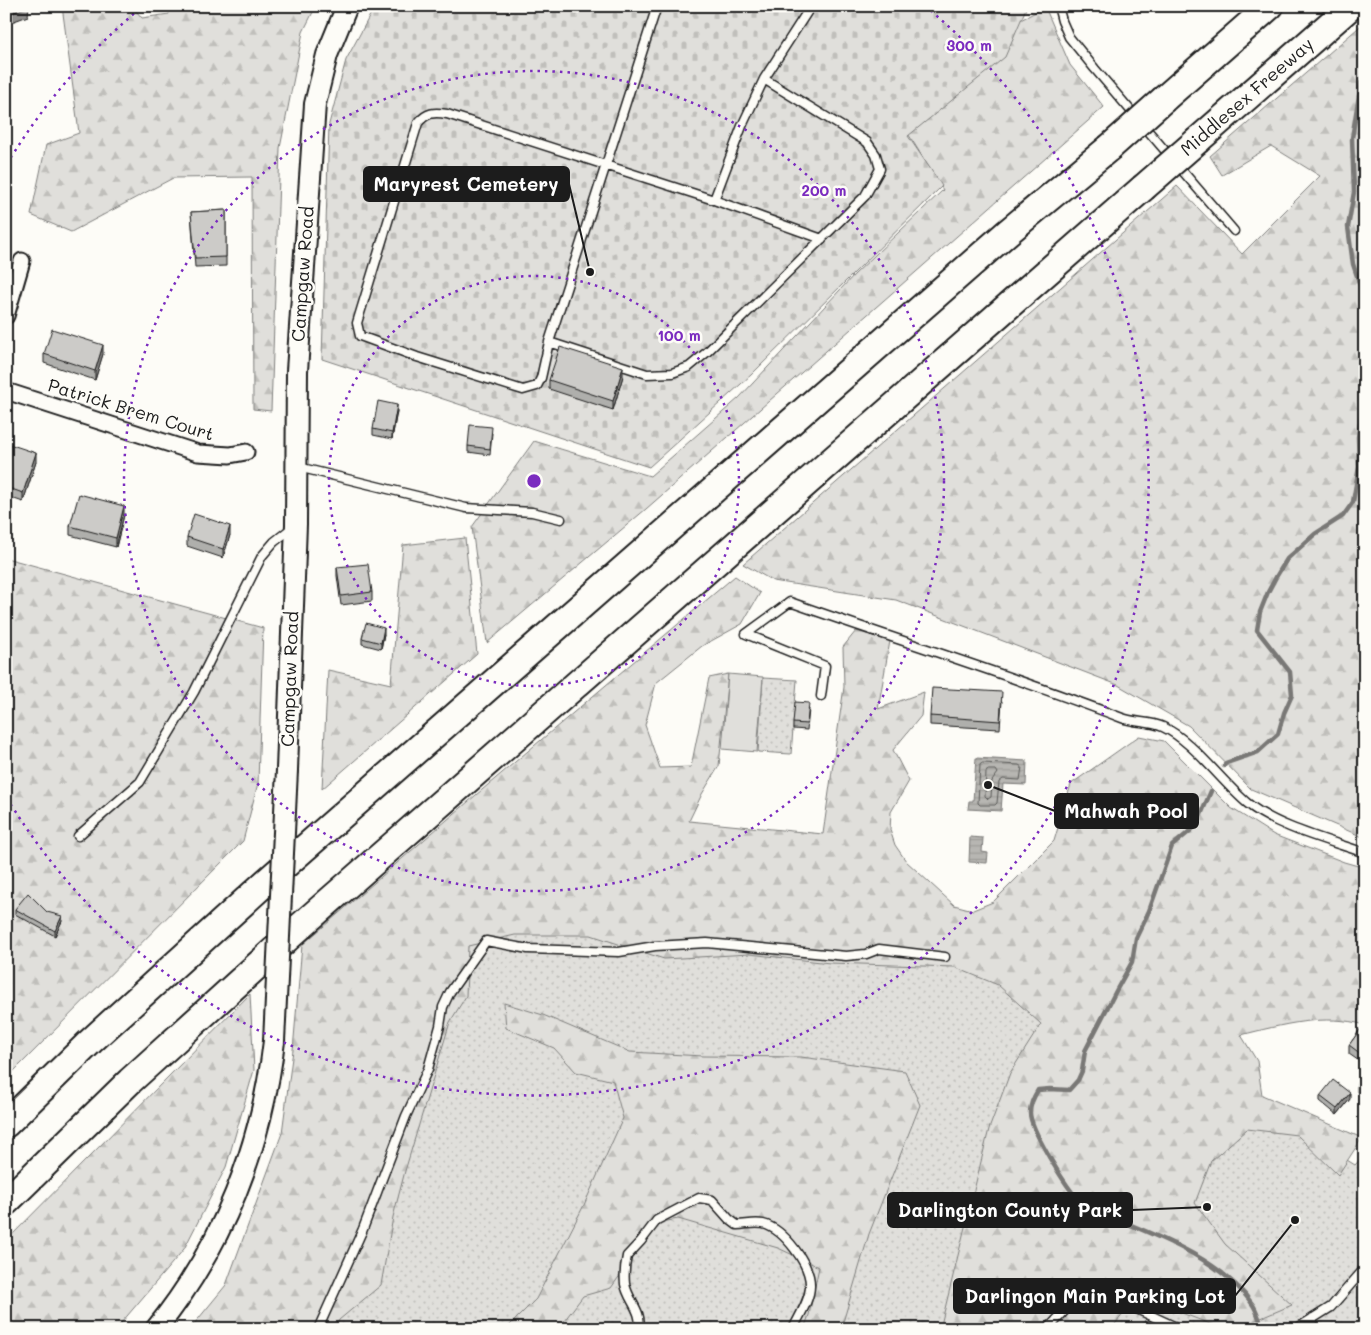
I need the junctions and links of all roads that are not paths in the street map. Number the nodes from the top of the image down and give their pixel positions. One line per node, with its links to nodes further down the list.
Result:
1 (347, 6): 17 (main road, Campgaw Road)
2 (657, 6): 8 (lane)
3 (811, 6): 7 (lane)
4 (1058, 6): 10 (lane)
5 (1270, 6): 24 (highway, bridge)
6 (1351, 6): 25 (highway, Middlesex Freeway, bridge)
7 (764, 79): 9 (lane); 11 (lane)
8 (605, 166): 9 (lane); 14 (lane); 14 (lane)
9 (714, 200): 11 (lane)
10 (1234, 231)
11 (822, 239): 14 (lane)
12 (22, 261): 13 (street)
13 (6, 316)
14 (549, 342)
15 (6, 391): 16 (street, Patrick Brem Court)
16 (246, 452)
17 (296, 466): 18 (lane); 19 (main road, Campgaw Road)
18 (561, 518)
19 (296, 524): 21 (lane); 28 (main road, Campgaw Road, bridge)
20 (821, 696): 22 (lane)
21 (78, 836)
22 (1365, 853)
23 (945, 957): 29 (lane)
24 (6, 1124)
25 (6, 1202)
26 (1365, 1268): 27 (lane)
27 (1313, 1318): 34 (lane); 35 (lane)
28 (156, 1329)
29 (318, 1329)
30 (639, 1329): 31 (lane)
31 (793, 1329)
32 (1048, 1329): 33 (lane)
33 (1180, 1329)
34 (1296, 1329)
35 (1311, 1329)

